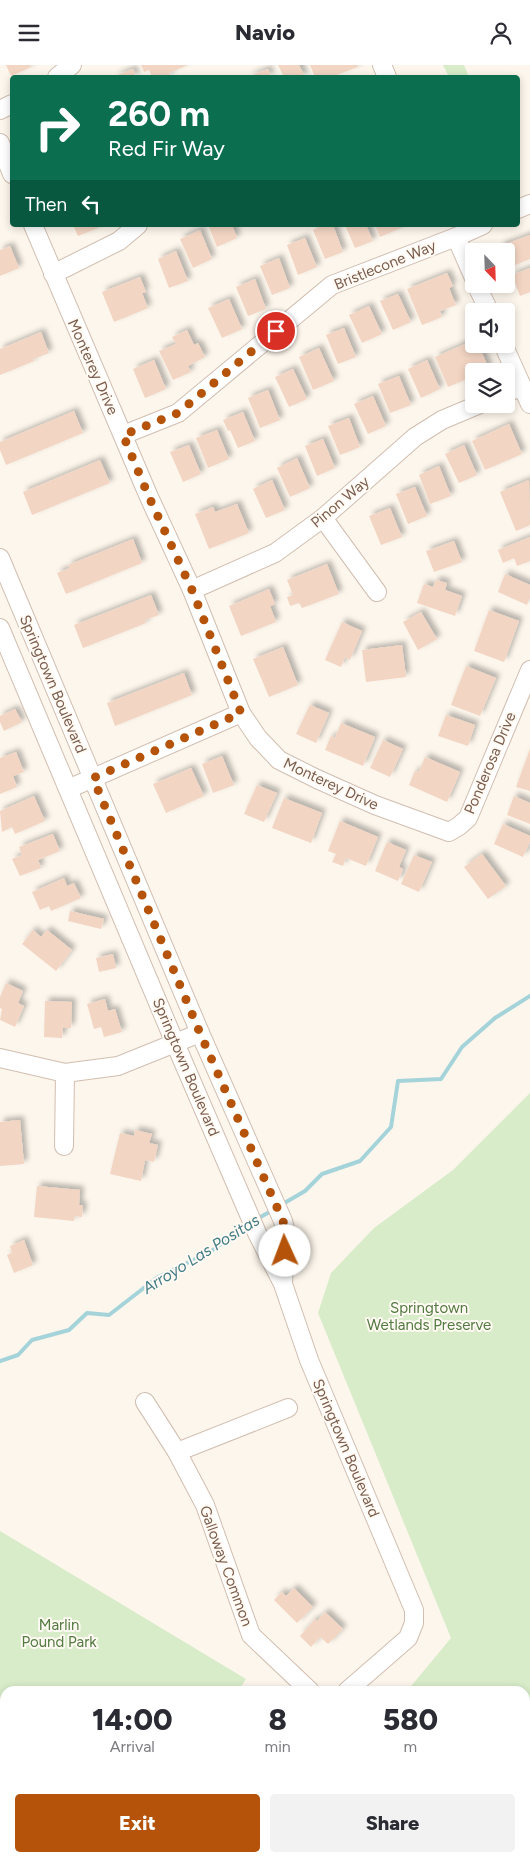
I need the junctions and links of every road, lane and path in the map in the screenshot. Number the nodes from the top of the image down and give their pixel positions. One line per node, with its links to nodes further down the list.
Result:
1 (72, 65): 2 (street)
2 (59, 75)
3 (0, 143): 4 (street)
4 (10, 169)
5 (34, 227): 10 (street, Monterey Drive)
6 (136, 227): 10 (street)
7 (478, 227): 8 (street, Bristlecone Way)
8 (456, 237): 9 (street); 14 (street, Bristlecone Way)
9 (465, 258)
10 (53, 274): 14 (street, Monterey Drive)
11 (515, 390): 12 (street)
12 (530, 404)
13 (465, 410): 15 (street, Pinon Way)
14 (123, 435): 17 (street, Monterey Drive)
15 (323, 518): 17 (street, Pinon Way); 18 (street)
16 (0, 558): 22 (street, Springtown Boulevard)
17 (192, 590): 21 (street, Monterey Drive)
18 (377, 592)
19 (0, 628): 23 (street, Springtown Boulevard)
20 (530, 670): 24 (street, Ponderosa Drive)
21 (241, 713): 22 (street); 24 (street, Monterey Drive)
22 (93, 778): 23 (street); 25 (street, Springtown Boulevard)
23 (68, 789): 26 (street, Springtown Boulevard)
24 (459, 826)
25 (200, 1033): 26 (street); 30 (street, Springtown Boulevard)
26 (175, 1043): 28 (street); 30 (street, Springtown Boulevard)
27 (0, 1058): 28 (street)
28 (65, 1073): 29 (street)
29 (64, 1146)
30 (283, 1284): 35 (street, Springtown Boulevard)
31 (145, 1402): 33 (street, Galloway Common)
32 (288, 1408): 33 (street)
33 (177, 1452): 34 (street, Galloway Common)
34 (305, 1686)
35 (353, 1686)

